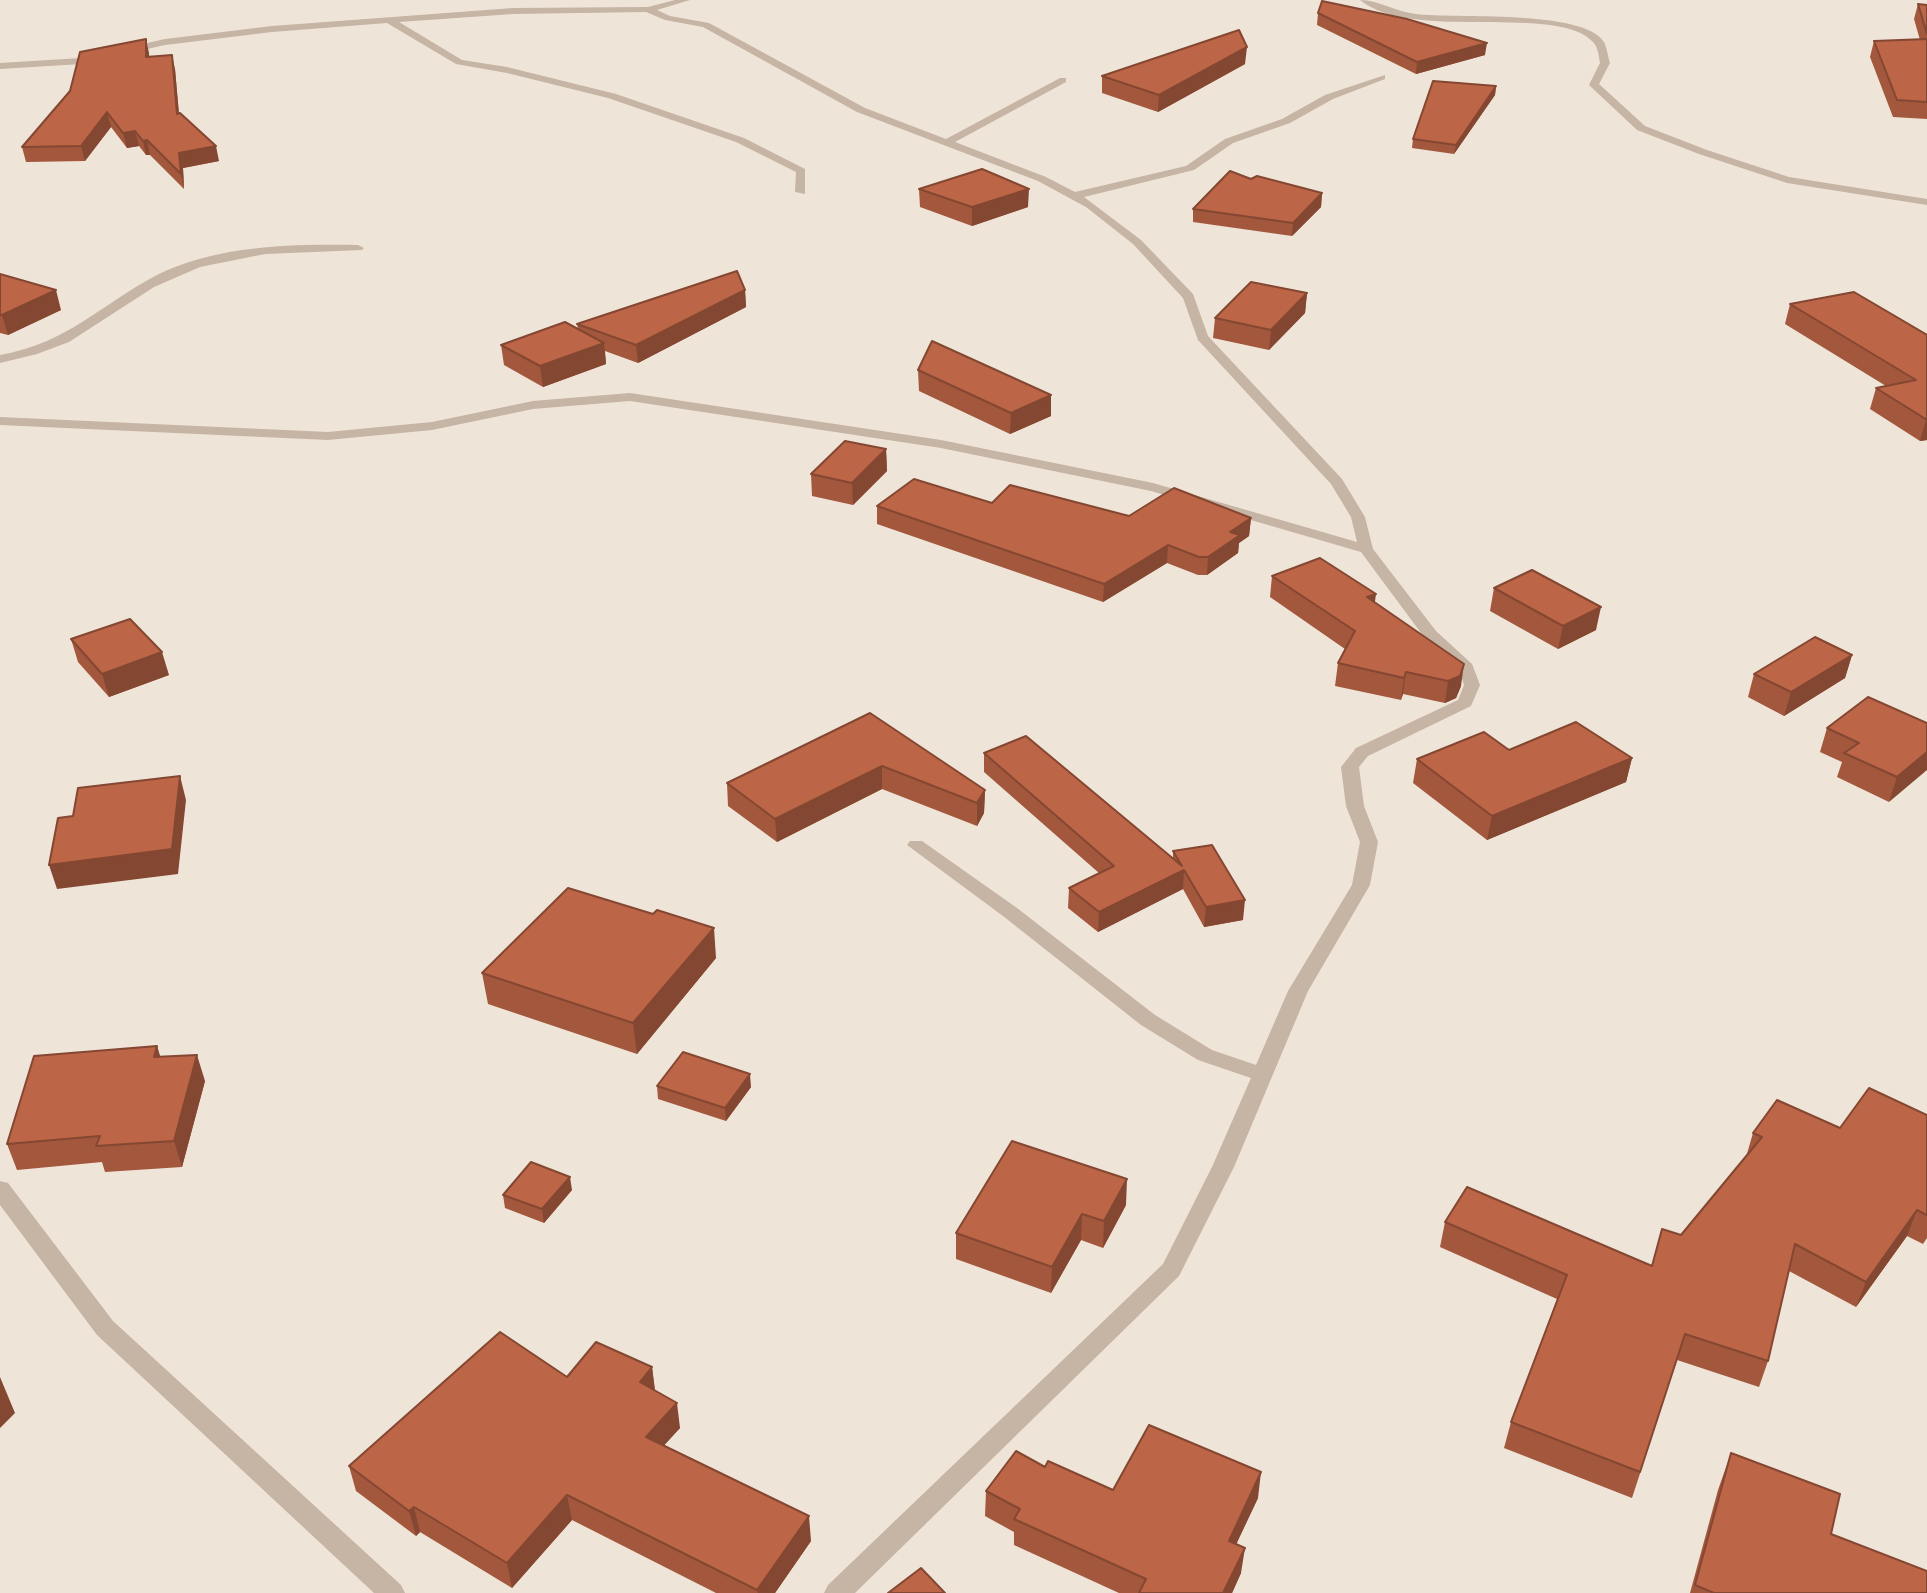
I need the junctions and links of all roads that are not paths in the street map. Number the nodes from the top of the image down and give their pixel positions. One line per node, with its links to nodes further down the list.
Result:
1 (632, 0): 4 (street)
2 (687, 0): 4 (street)
3 (1364, 0): 12 (street)
4 (647, 9): 5 (street); 9 (street)
5 (388, 20): 6 (street); 10 (street)
6 (0, 66)
7 (1382, 77): 11 (street)
8 (1063, 80): 9 (street)
9 (948, 142): 11 (street)
10 (801, 192)
11 (1074, 196): 16 (street)
12 (1927, 202)
13 (358, 248): 14 (street)
14 (0, 359)
15 (0, 421): 16 (street)
16 (1366, 549): 18 (street)
17 (916, 845): 18 (street)
18 (1263, 1075): 21 (street)
19 (0, 1189): 20 (street)
20 (392, 1593)
21 (837, 1593)

